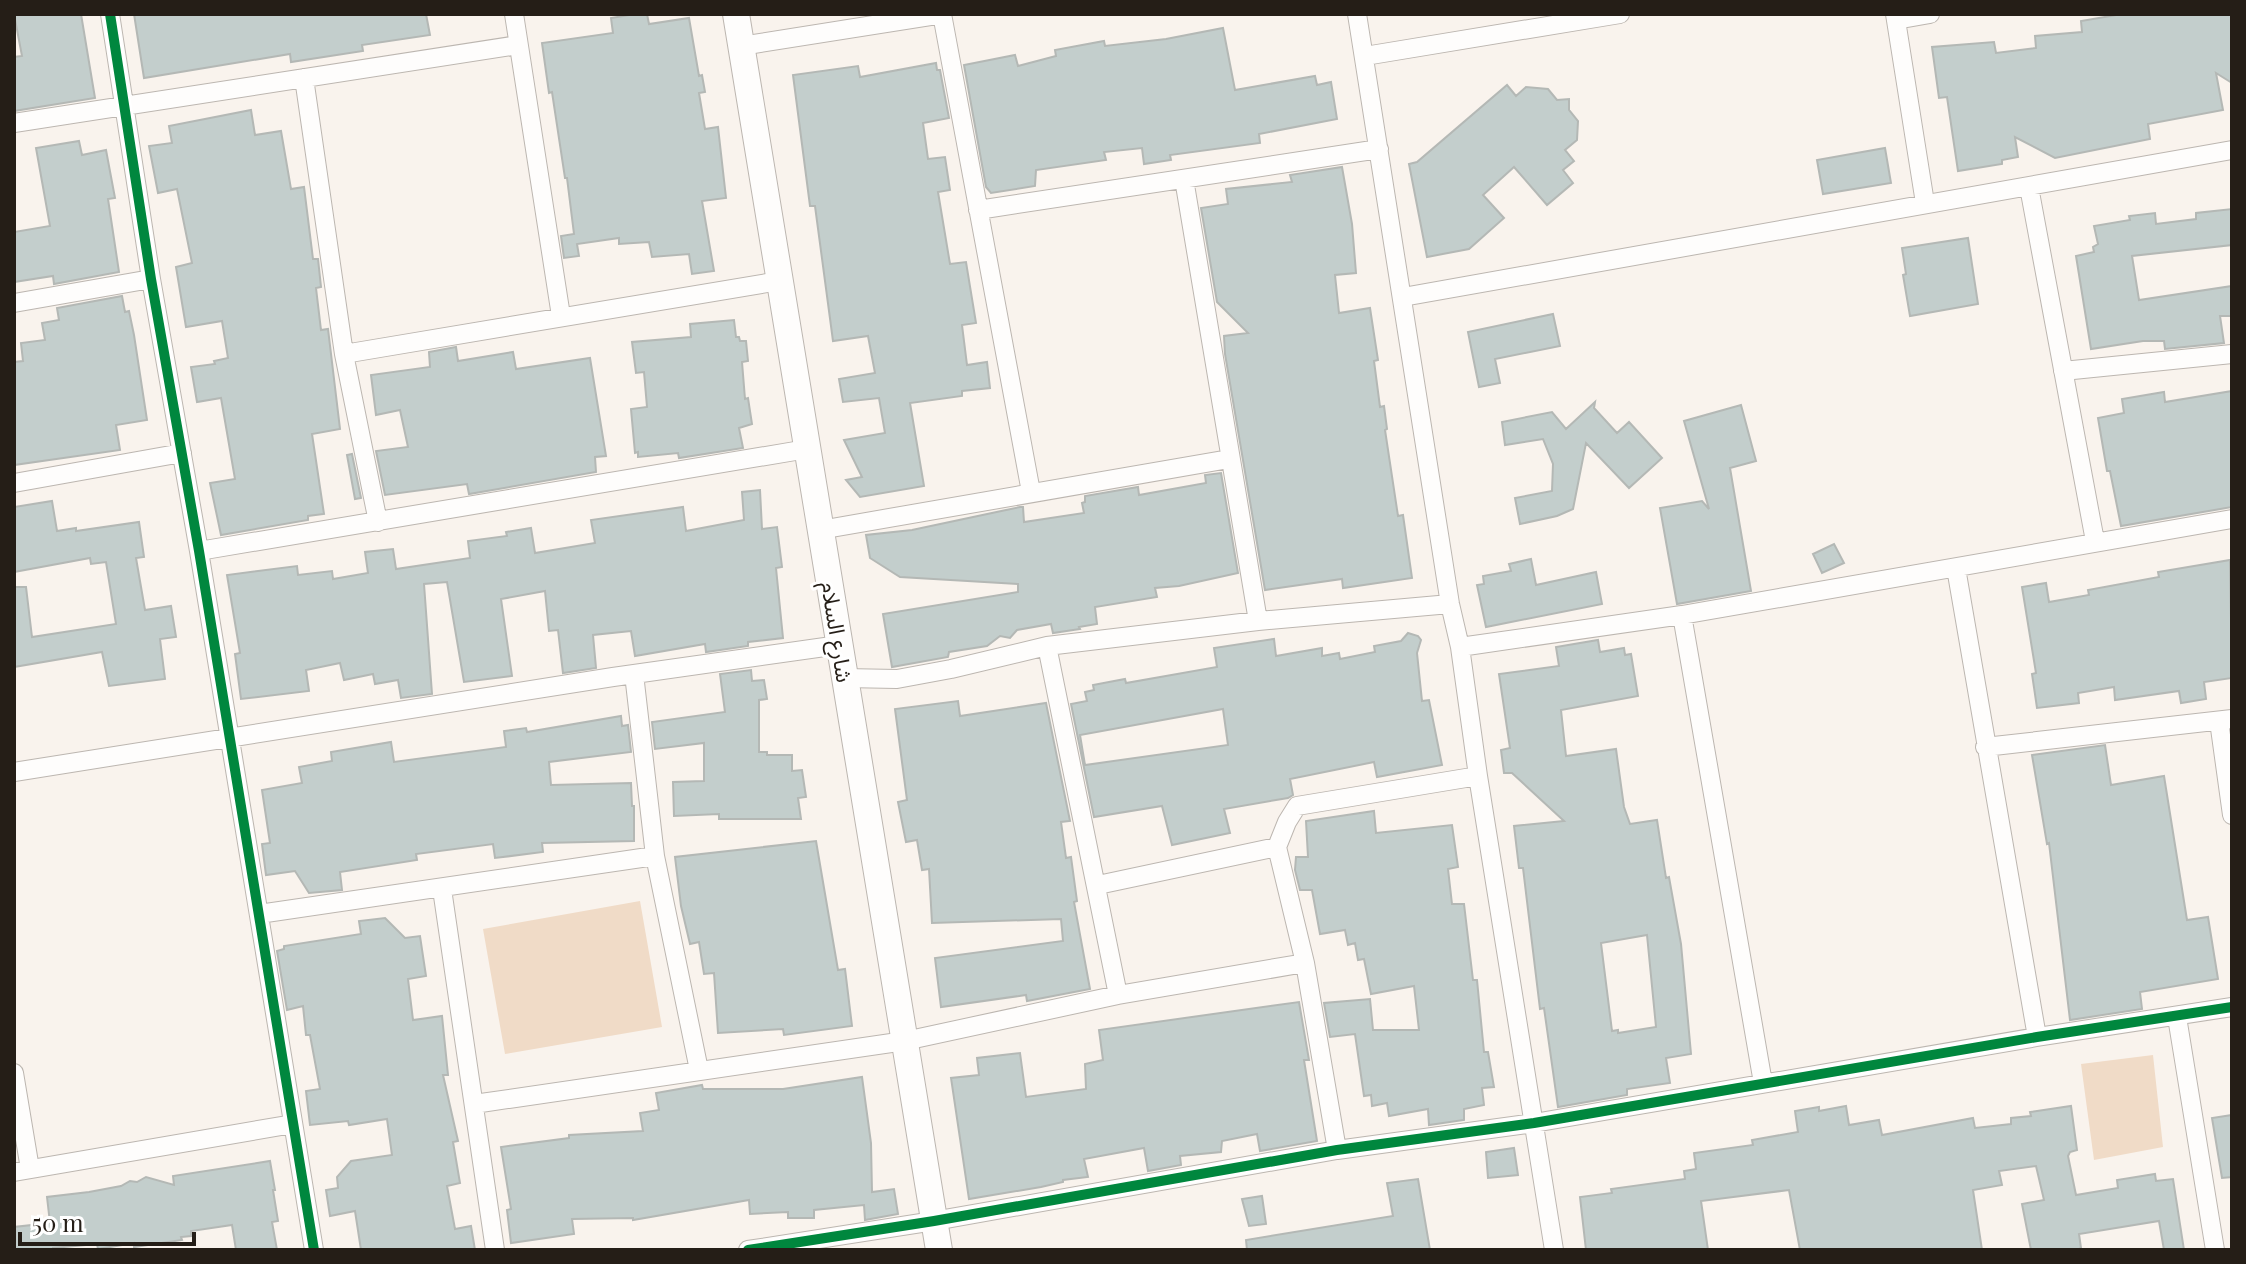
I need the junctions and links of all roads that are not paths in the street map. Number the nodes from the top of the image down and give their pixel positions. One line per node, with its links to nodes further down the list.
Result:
1 (110, 14): 13 (street)
2 (514, 14): 9 (street)
3 (736, 14): 10 (street, شارع السلام)
4 (943, 14): 10 (street); 20 (street)
5 (1357, 14): 11 (street)
6 (1620, 14): 11 (street)
7 (1930, 14): 8 (street)
8 (1895, 17): 19 (street)
9 (518, 45): 12 (street); 25 (street)
10 (741, 46): 22 (street, شارع السلام)
11 (1365, 56): 15 (street)
12 (304, 78): 13 (street); 26 (street)
13 (123, 105): 14 (street); 21 (street)
14 (14, 123)
15 (1379, 149): 17 (street); 23 (street)
16 (2232, 150): 18 (street)
17 (1184, 179): 20 (street); 31 (street)
18 (2029, 187): 19 (street); 28 (street)
19 (1925, 203): 23 (street)
20 (978, 210): 33 (street)
21 (151, 279): 24 (street); 30 (street)
22 (779, 281): 25 (street); 29 (street, شارع السلام)
23 (1403, 297): 40 (street)
24 (14, 303)
25 (561, 316): 26 (street)
26 (344, 354): 35 (street)
27 (2232, 354): 28 (street)
28 (2063, 371): 37 (street)
29 (807, 449): 35 (street); 36 (street, شارع السلام)
30 (182, 453): 32 (street); 38 (street)
31 (1229, 459): 33 (street); 42 (street)
32 (14, 483)
33 (1031, 492): 36 (street)
34 (2232, 519): 37 (street)
35 (378, 522): 38 (street)
36 (820, 530): 43 (street, شارع السلام)
37 (2095, 541): 39 (street)
38 (199, 551): 49 (street)
39 (1956, 568): 41 (street); 50 (street)
40 (1450, 604): 42 (street); 45 (street)
41 (1682, 615): 45 (street); 67 (street)
42 (1258, 621): 44 (street)
43 (839, 645): 46 (street); 47 (street, شارع السلام)
44 (1047, 646): 47 (street); 56 (street)
45 (1460, 647): 52 (street)
46 (634, 674): 49 (street); 55 (street)
47 (844, 678): 64 (street, شارع السلام)
48 (2225, 720): 50 (street); 53 (street)
49 (230, 737): 51 (street); 58 (street)
50 (1985, 747): 63 (street)
51 (14, 772)
52 (1478, 776): 54 (street); 69 (street)
53 (2232, 815)
54 (1277, 847): 56 (street); 59 (street)
55 (655, 856): 57 (street); 65 (street)
56 (1098, 885): 60 (street)
57 (442, 889): 58 (street); 68 (street)
58 (259, 914): 70 (street)
59 (1305, 963): 60 (street); 71 (street)
60 (1118, 995): 64 (street)
61 (2232, 1007): 62 (street)
62 (2177, 1017): 63 (street); 79 (street)
63 (2037, 1037): 67 (street)
64 (905, 1041): 65 (street); 73 (street, شارع السلام)
65 (699, 1070): 68 (street)
66 (14, 1073): 72 (street)
67 (1763, 1083): 69 (street)
68 (474, 1104): 75 (street)
69 (1534, 1123): 71 (street); 78 (street)
70 (293, 1124): 72 (street); 74 (street)
71 (1337, 1150): 73 (street)
72 (22, 1170)
73 (934, 1221): 76 (street); 77 (street, شارع السلام)
74 (314, 1250)
75 (495, 1250)
76 (748, 1250)
77 (939, 1250)
78 (1554, 1250)
79 (2215, 1250)

